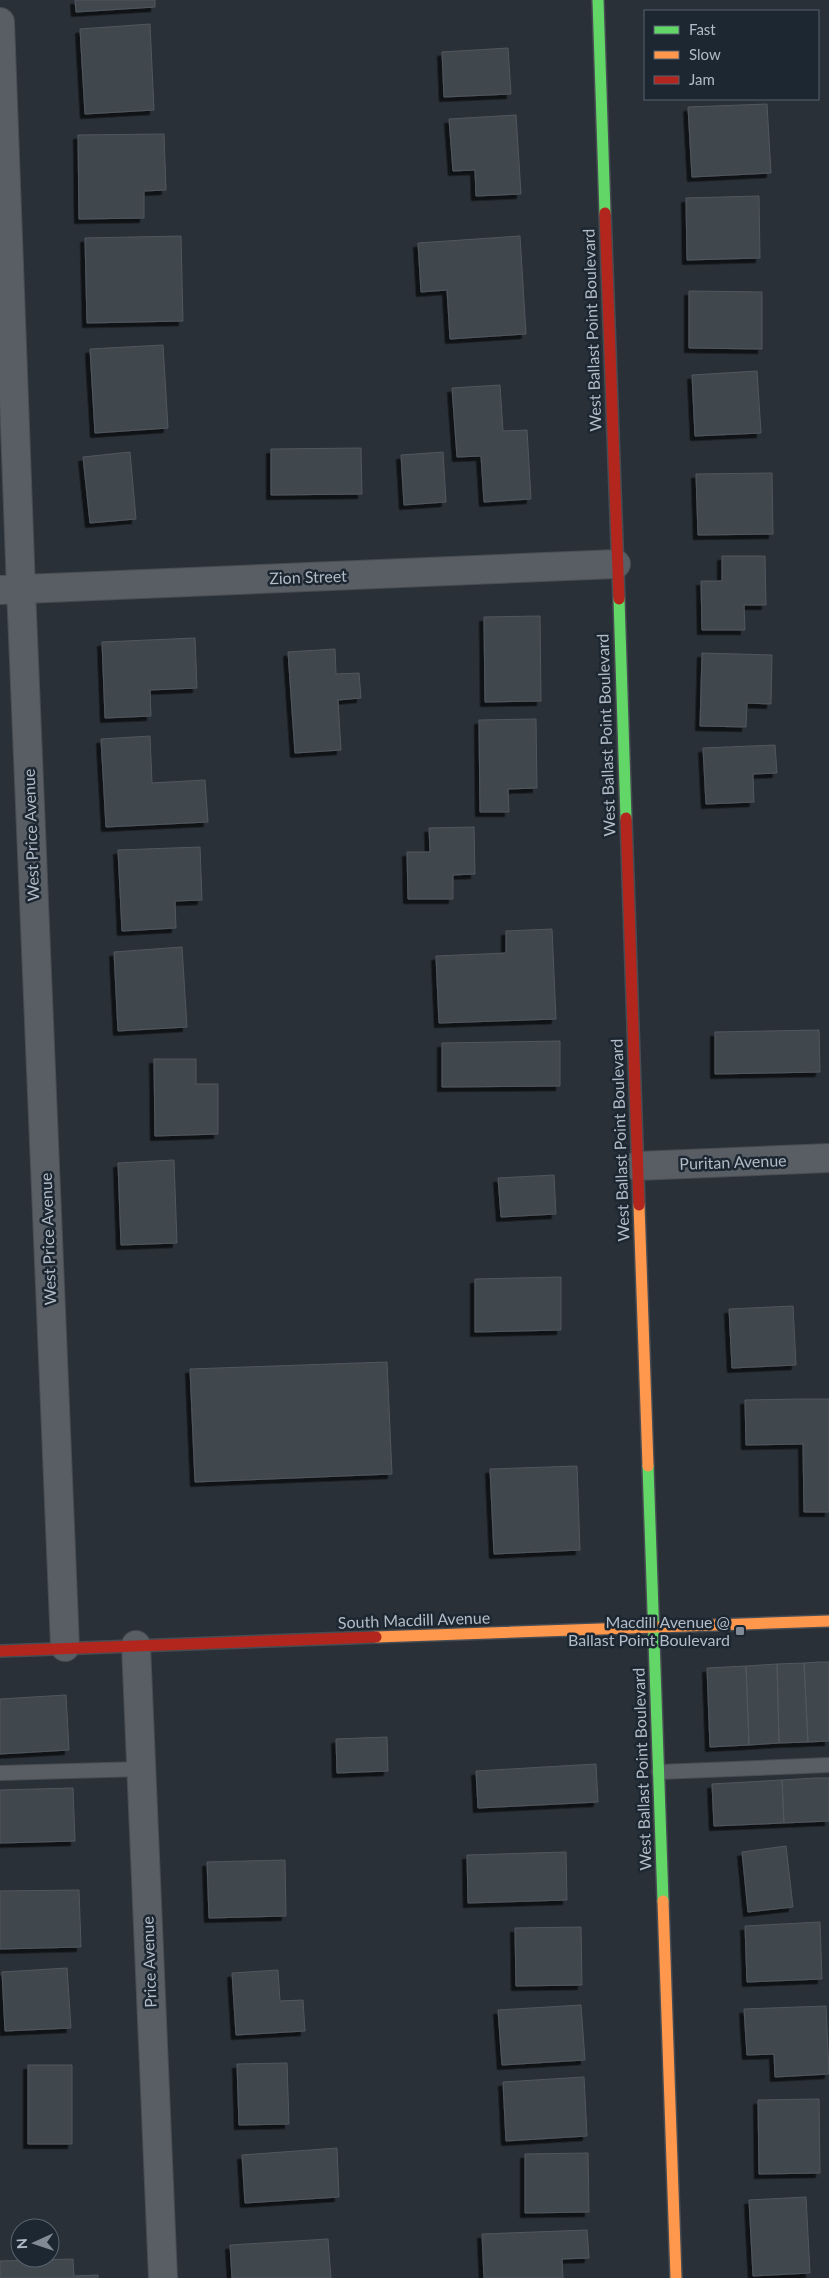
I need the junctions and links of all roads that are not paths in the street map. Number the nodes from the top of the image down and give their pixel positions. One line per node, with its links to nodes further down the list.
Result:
1 (598, 0): 3 (street, West Ballast Point Boulevard)
2 (0, 22): 4 (street, West Price Avenue)
3 (616, 564): 4 (street, Zion Street); 6 (street, West Ballast Point Boulevard)
4 (10, 590): 10 (street, West Price Avenue)
5 (829, 1158): 6 (street, Puritan Avenue)
6 (637, 1166): 8 (street, West Ballast Point Boulevard)
7 (829, 1621): 8 (street, South Macdill Avenue)
8 (653, 1628): 9 (street, South Macdill Avenue); 14 (street, West Ballast Point Boulevard)
9 (136, 1645): 10 (street, South Macdill Avenue); 13 (street, Price Avenue)
10 (66, 1647): 11 (street, South Macdill Avenue)
11 (0, 1651)
12 (829, 1765): 14 (lane)
13 (141, 1769): 15 (lane); 16 (street, Price Avenue)
14 (659, 1772): 17 (street, West Ballast Point Boulevard)
15 (0, 1774)
16 (163, 2278)
17 (676, 2278)

